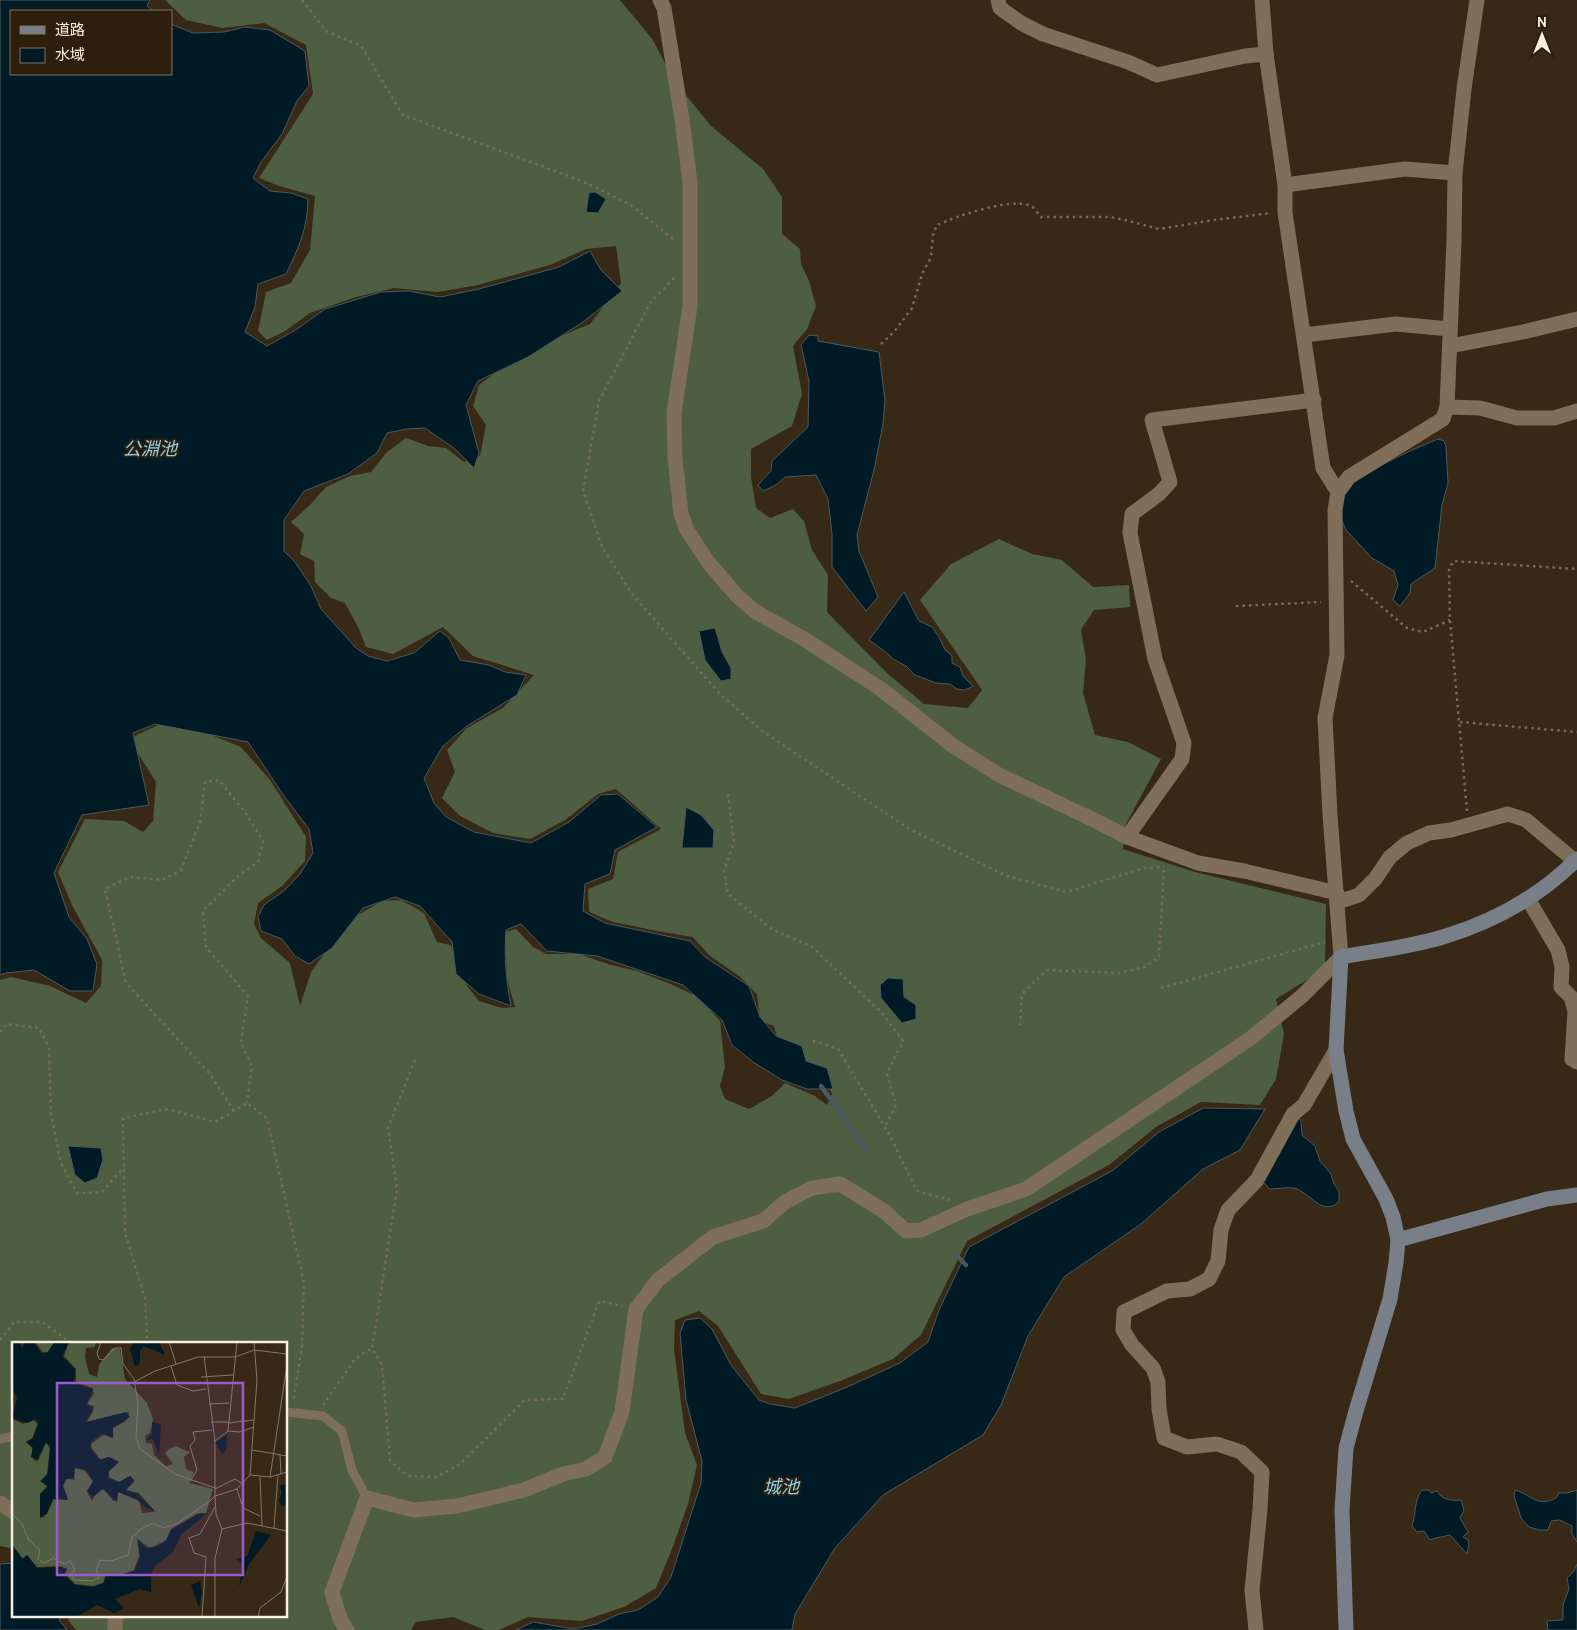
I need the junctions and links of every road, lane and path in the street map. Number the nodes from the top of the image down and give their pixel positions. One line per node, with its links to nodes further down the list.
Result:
1 (302, 0): 10 (path)
2 (660, 0): 10 (street)
3 (998, 0): 6 (street)
4 (1262, 0): 6 (street)
5 (1477, 0): 7 (street)
6 (1266, 54): 8 (street)
7 (1455, 173): 8 (street); 12 (street)
8 (1285, 185): 9 (street)
9 (1285, 212): 13 (street); 14 (path)
10 (690, 257): 29 (street); 32 (path)
11 (1577, 319): 15 (street)
12 (1450, 329): 13 (street); 15 (street)
13 (1304, 335): 16 (street)
14 (881, 344)
15 (1450, 346): 17 (street)
16 (1314, 400): 19 (street); 29 (street)
17 (1446, 408): 18 (street); 19 (street)
18 (1577, 411)
19 (1338, 492): 21 (street)
20 (1577, 569): 24 (path)
21 (1336, 575): 22 (street); 24 (path)
22 (1337, 602): 23 (path); 33 (street)
23 (1236, 606)
24 (1450, 620): 25 (path)
25 (1460, 722): 26 (path); 28 (path)
26 (1577, 732)
27 (728, 794): 46 (path)
28 (1468, 825): 31 (street); 33 (street)
29 (1127, 838): 30 (street)
30 (1164, 851): 32 (path); 33 (street)
31 (1576, 860): 34 (street)
32 (1164, 867): 38 (path)
33 (1338, 898): 35 (street)
34 (1528, 899): 36 (street); 43 (street)
35 (1340, 938): 36 (street); 37 (path)
36 (1341, 957): 41 (street); 49 (street)
37 (1160, 988)
38 (1020, 1025)
39 (0, 1032): 47 (path)
40 (813, 1041): 46 (path)
41 (1336, 1050): 50 (street); 62 (street)
42 (415, 1060): 55 (path)
43 (1577, 1062)
44 (247, 1103): 45 (path); 45 (path); 56 (path)
45 (234, 1111): 47 (path)
46 (885, 1126): 49 (path)
47 (124, 1167): 54 (path)
48 (1577, 1195): 50 (street)
49 (967, 1209): 51 (street)
50 (1398, 1240): 63 (street)
51 (636, 1309): 55 (path); 58 (street)
52 (0, 1340): 53 (path)
53 (70, 1342)
54 (145, 1342)
55 (372, 1348): 57 (path)
56 (289, 1412): 57 (lane)
57 (316, 1416): 58 (lane)
58 (367, 1498): 61 (street)
59 (0, 1502): 60 (street)
60 (12, 1511)
61 (347, 1630)
62 (1256, 1630)
63 (1346, 1630)

